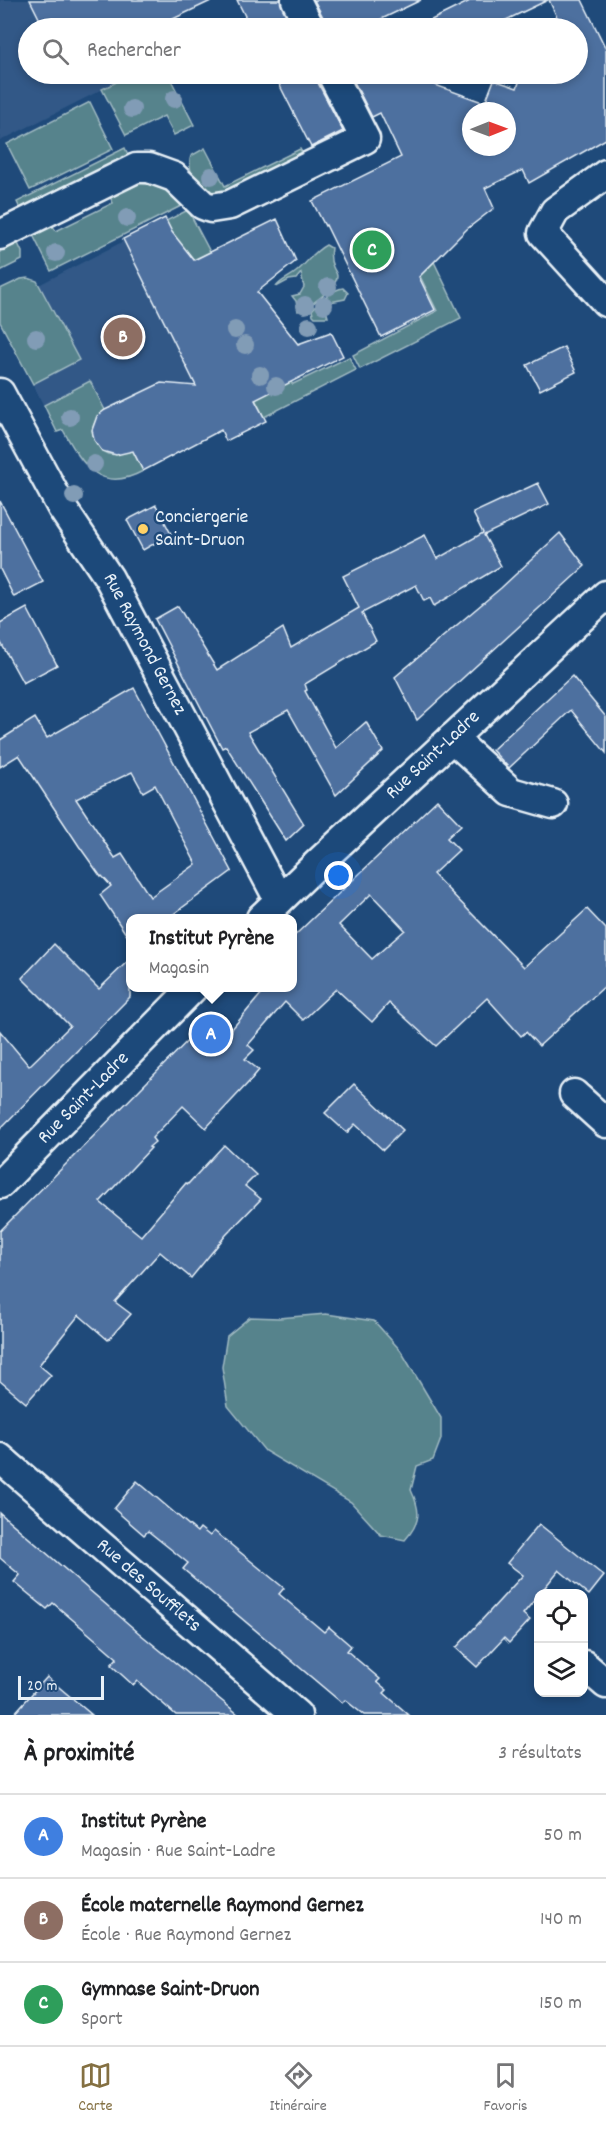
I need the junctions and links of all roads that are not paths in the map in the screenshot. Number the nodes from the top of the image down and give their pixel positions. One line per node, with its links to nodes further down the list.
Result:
1 (296, 0): 2 (street)
2 (305, 18)
3 (337, 84): 5 (street)
4 (606, 174): 6 (street)
5 (0, 235)
6 (606, 302)
7 (0, 393): 11 (street, Rue Raymond Gernez)
8 (606, 595): 9 (street, Rue Saint-Ladre)
9 (452, 738): 10 (street); 11 (street, Rue Saint-Ladre)
10 (553, 804)
11 (270, 909)
12 (188, 992): 15 (street, Rue Saint-Ladre)
13 (574, 1094): 14 (street)
14 (606, 1122)
15 (0, 1184)
16 (0, 1458): 19 (street, Rue des Soufflets)
17 (588, 1668): 18 (street)
18 (606, 1684)
19 (297, 1715)

